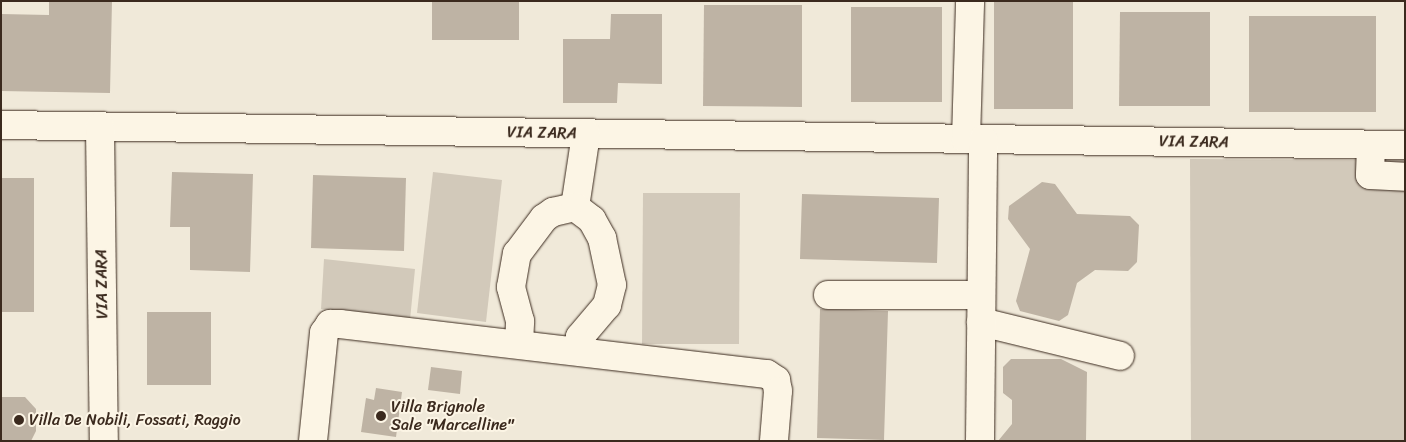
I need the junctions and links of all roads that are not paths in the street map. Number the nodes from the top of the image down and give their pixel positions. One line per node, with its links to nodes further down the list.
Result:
1 (970, 1): 5 (street)
2 (1, 125): 3 (street, VIA ZARA)
3 (100, 127): 4 (street, VIA ZARA); 16 (street, VIA ZARA)
4 (586, 134): 5 (street, VIA ZARA); 9 (street)
5 (974, 139): 6 (street, VIA ZARA); 11 (street)
6 (1371, 145): 7 (street, VIA ZARA); 8 (street)
7 (1405, 145)
8 (1405, 177)
9 (575, 207): 13 (street); 14 (street)
10 (828, 295): 11 (street)
11 (981, 295): 12 (street)
12 (981, 322): 15 (street); 19 (street)
13 (519, 343): 14 (street); 17 (street)
14 (577, 350): 18 (street)
15 (1120, 356)
16 (104, 441)
17 (313, 441)
18 (774, 441)
19 (980, 441)

